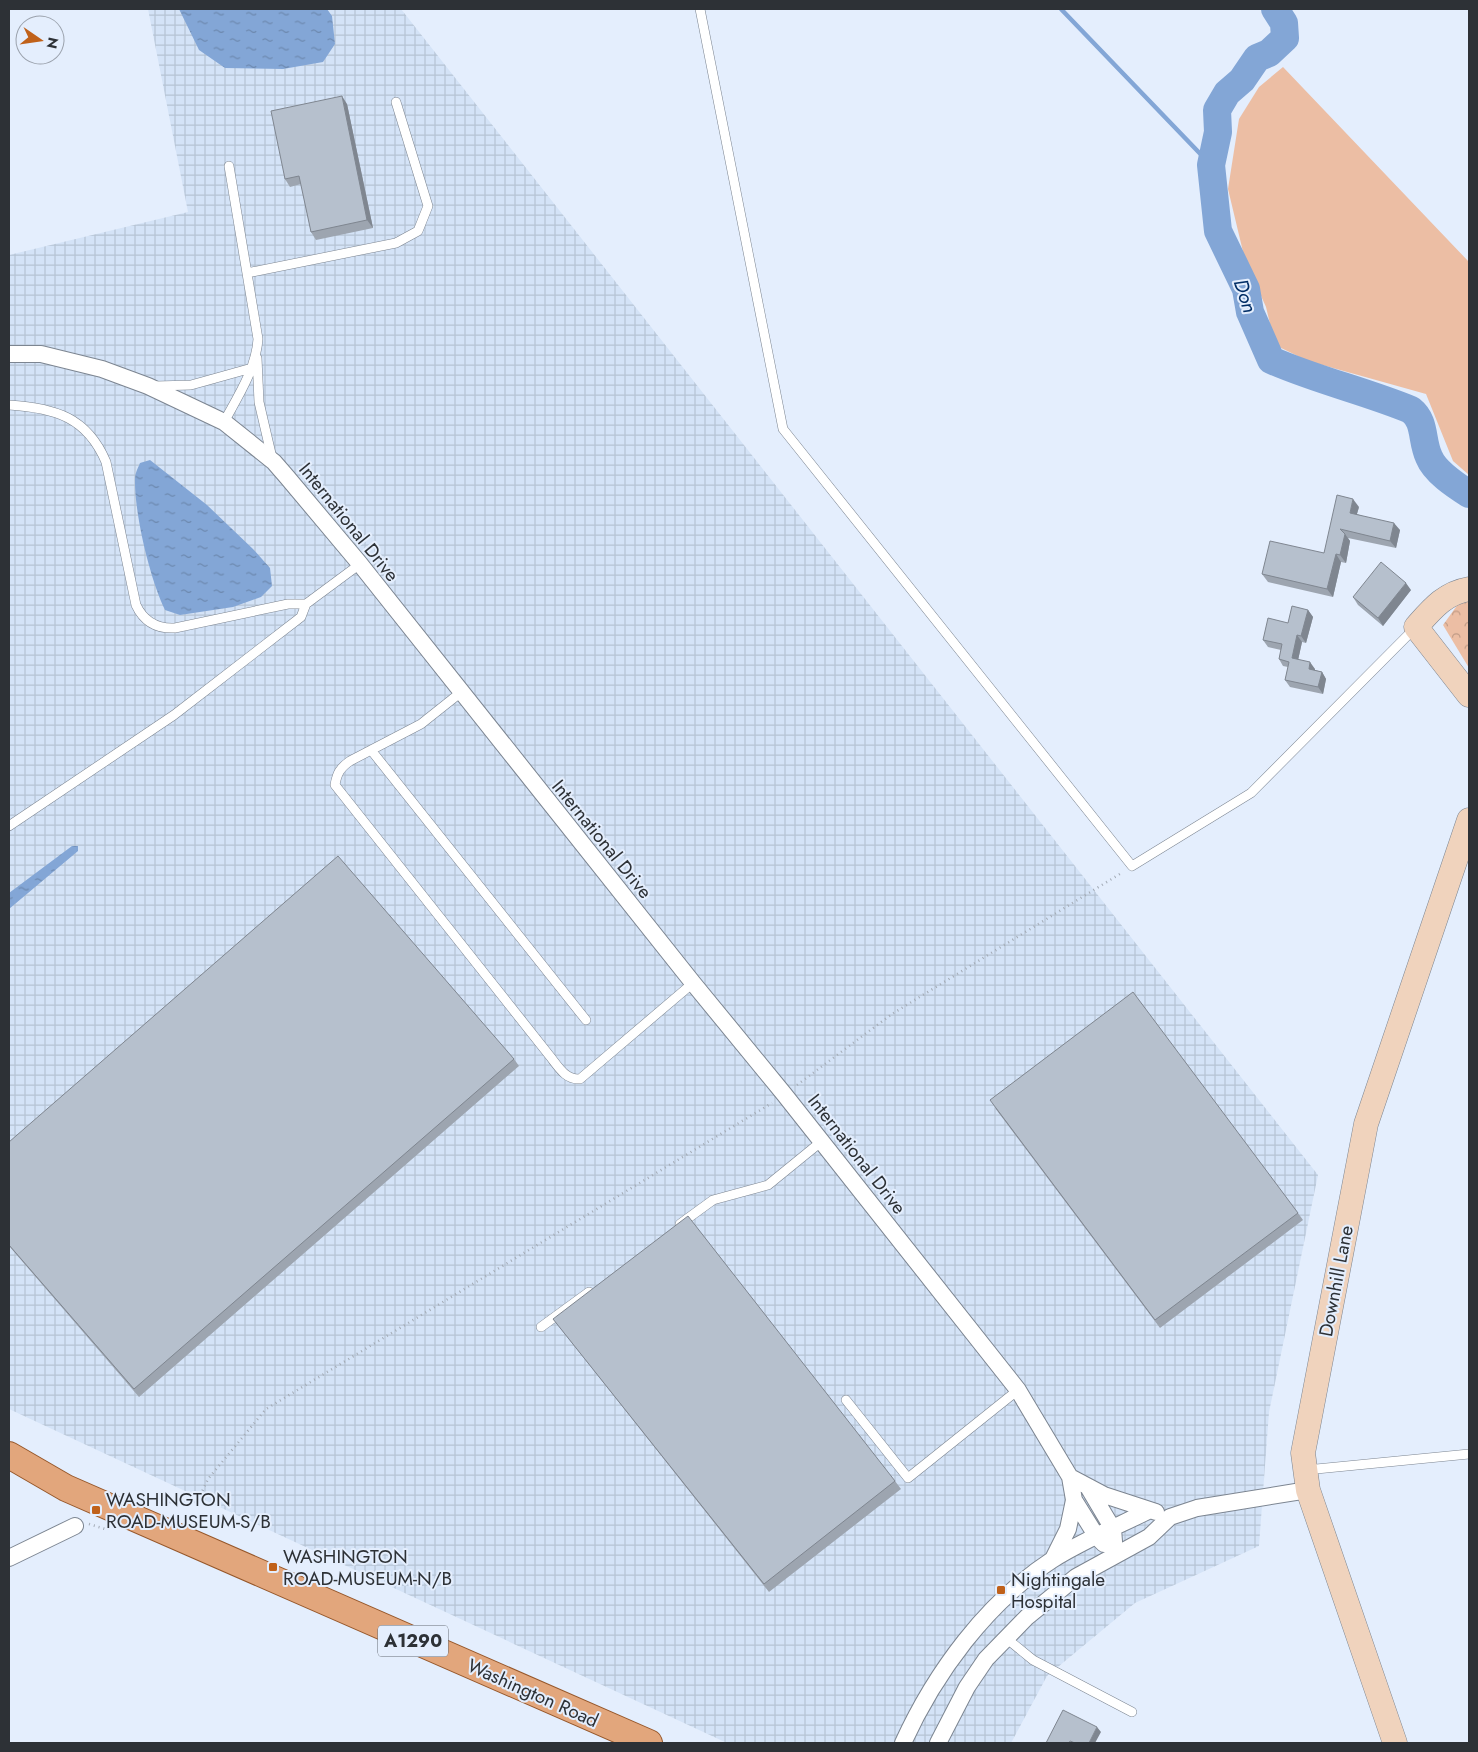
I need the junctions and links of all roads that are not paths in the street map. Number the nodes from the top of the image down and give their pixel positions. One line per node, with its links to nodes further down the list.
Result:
1 (700, 9): 15 (lane)
2 (396, 102): 4 (lane)
3 (229, 166): 4 (lane)
4 (247, 273): 6 (lane)
5 (9, 354): 8 (street, International Drive)
6 (257, 355): 7 (lane); 11 (lane)
7 (252, 368): 8 (lane); 10 (lane)
8 (148, 386): 10 (street, International Drive)
9 (9, 405): 14 (lane)
10 (224, 422): 11 (street, International Drive)
11 (274, 462): 12 (street, International Drive)
12 (360, 564): 14 (lane); 16 (street, International Drive)
13 (1460, 592): 15 (street)
14 (306, 604): 20 (lane)
15 (1416, 627): 17 (street)
16 (460, 693): 18 (lane); 21 (street, International Drive)
17 (1469, 694)
18 (371, 750): 21 (lane); 22 (lane)
19 (1469, 820): 32 (street, Downhill Lane)
20 (9, 826)
21 (693, 984): 23 (street, International Drive)
22 (586, 1020)
23 (822, 1141): 24 (lane); 27 (street, International Drive)
24 (674, 1228)
25 (596, 1286): 26 (lane)
26 (541, 1327)
27 (1018, 1390): 28 (lane); 31 (street, International Drive)
28 (846, 1400)
29 (1469, 1454): 32 (lane)
30 (9, 1455): 45 (main road, Washington Road / A1290)
31 (1070, 1476): 33 (street, International Drive); 34 (street, International Drive)
32 (1306, 1480): 36 (street); 48 (street, Downhill Lane)
33 (1088, 1487): 35 (street, International Drive); 38 (street, International Drive)
34 (1074, 1500): 39 (street, International Drive); 42 (street, International Drive)
35 (1150, 1510): 36 (street, International Drive); 38 (street, International Drive)
36 (1170, 1517): 40 (street)
37 (75, 1526): 41 (street)
38 (1113, 1529): 39 (street, International Drive); 40 (street, International Drive)
39 (1097, 1537): 40 (street, International Drive); 42 (street, International Drive)
40 (1115, 1554): 43 (street)
41 (9, 1558)
42 (1053, 1559): 46 (street, International Drive)
43 (1006, 1638): 44 (lane); 47 (street)
44 (1132, 1712)
45 (649, 1743)
46 (903, 1743)
47 (938, 1743)
48 (1395, 1743)

